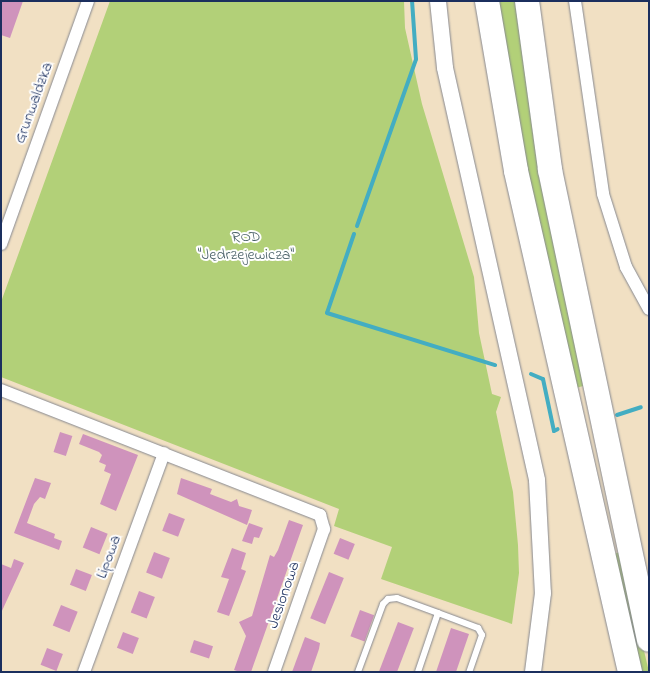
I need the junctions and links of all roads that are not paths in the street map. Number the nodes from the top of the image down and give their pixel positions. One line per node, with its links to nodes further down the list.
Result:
1 (88, 1): 6 (street, Grunwaldzka)
2 (438, 1): 17 (street)
3 (487, 1): 18 (highway)
4 (527, 1): 11 (highway)
5 (575, 1): 7 (street)
6 (1, 244)
7 (649, 309)
8 (1, 390): 9 (street)
9 (164, 452): 12 (street, Lipowa); 13 (street, Jesionowa)
10 (438, 613): 14 (lane); 15 (lane); 16 (lane)
11 (649, 640)
12 (84, 672)
13 (274, 672)
14 (358, 672)
15 (418, 672)
16 (469, 672)
17 (533, 672)
18 (630, 672)

